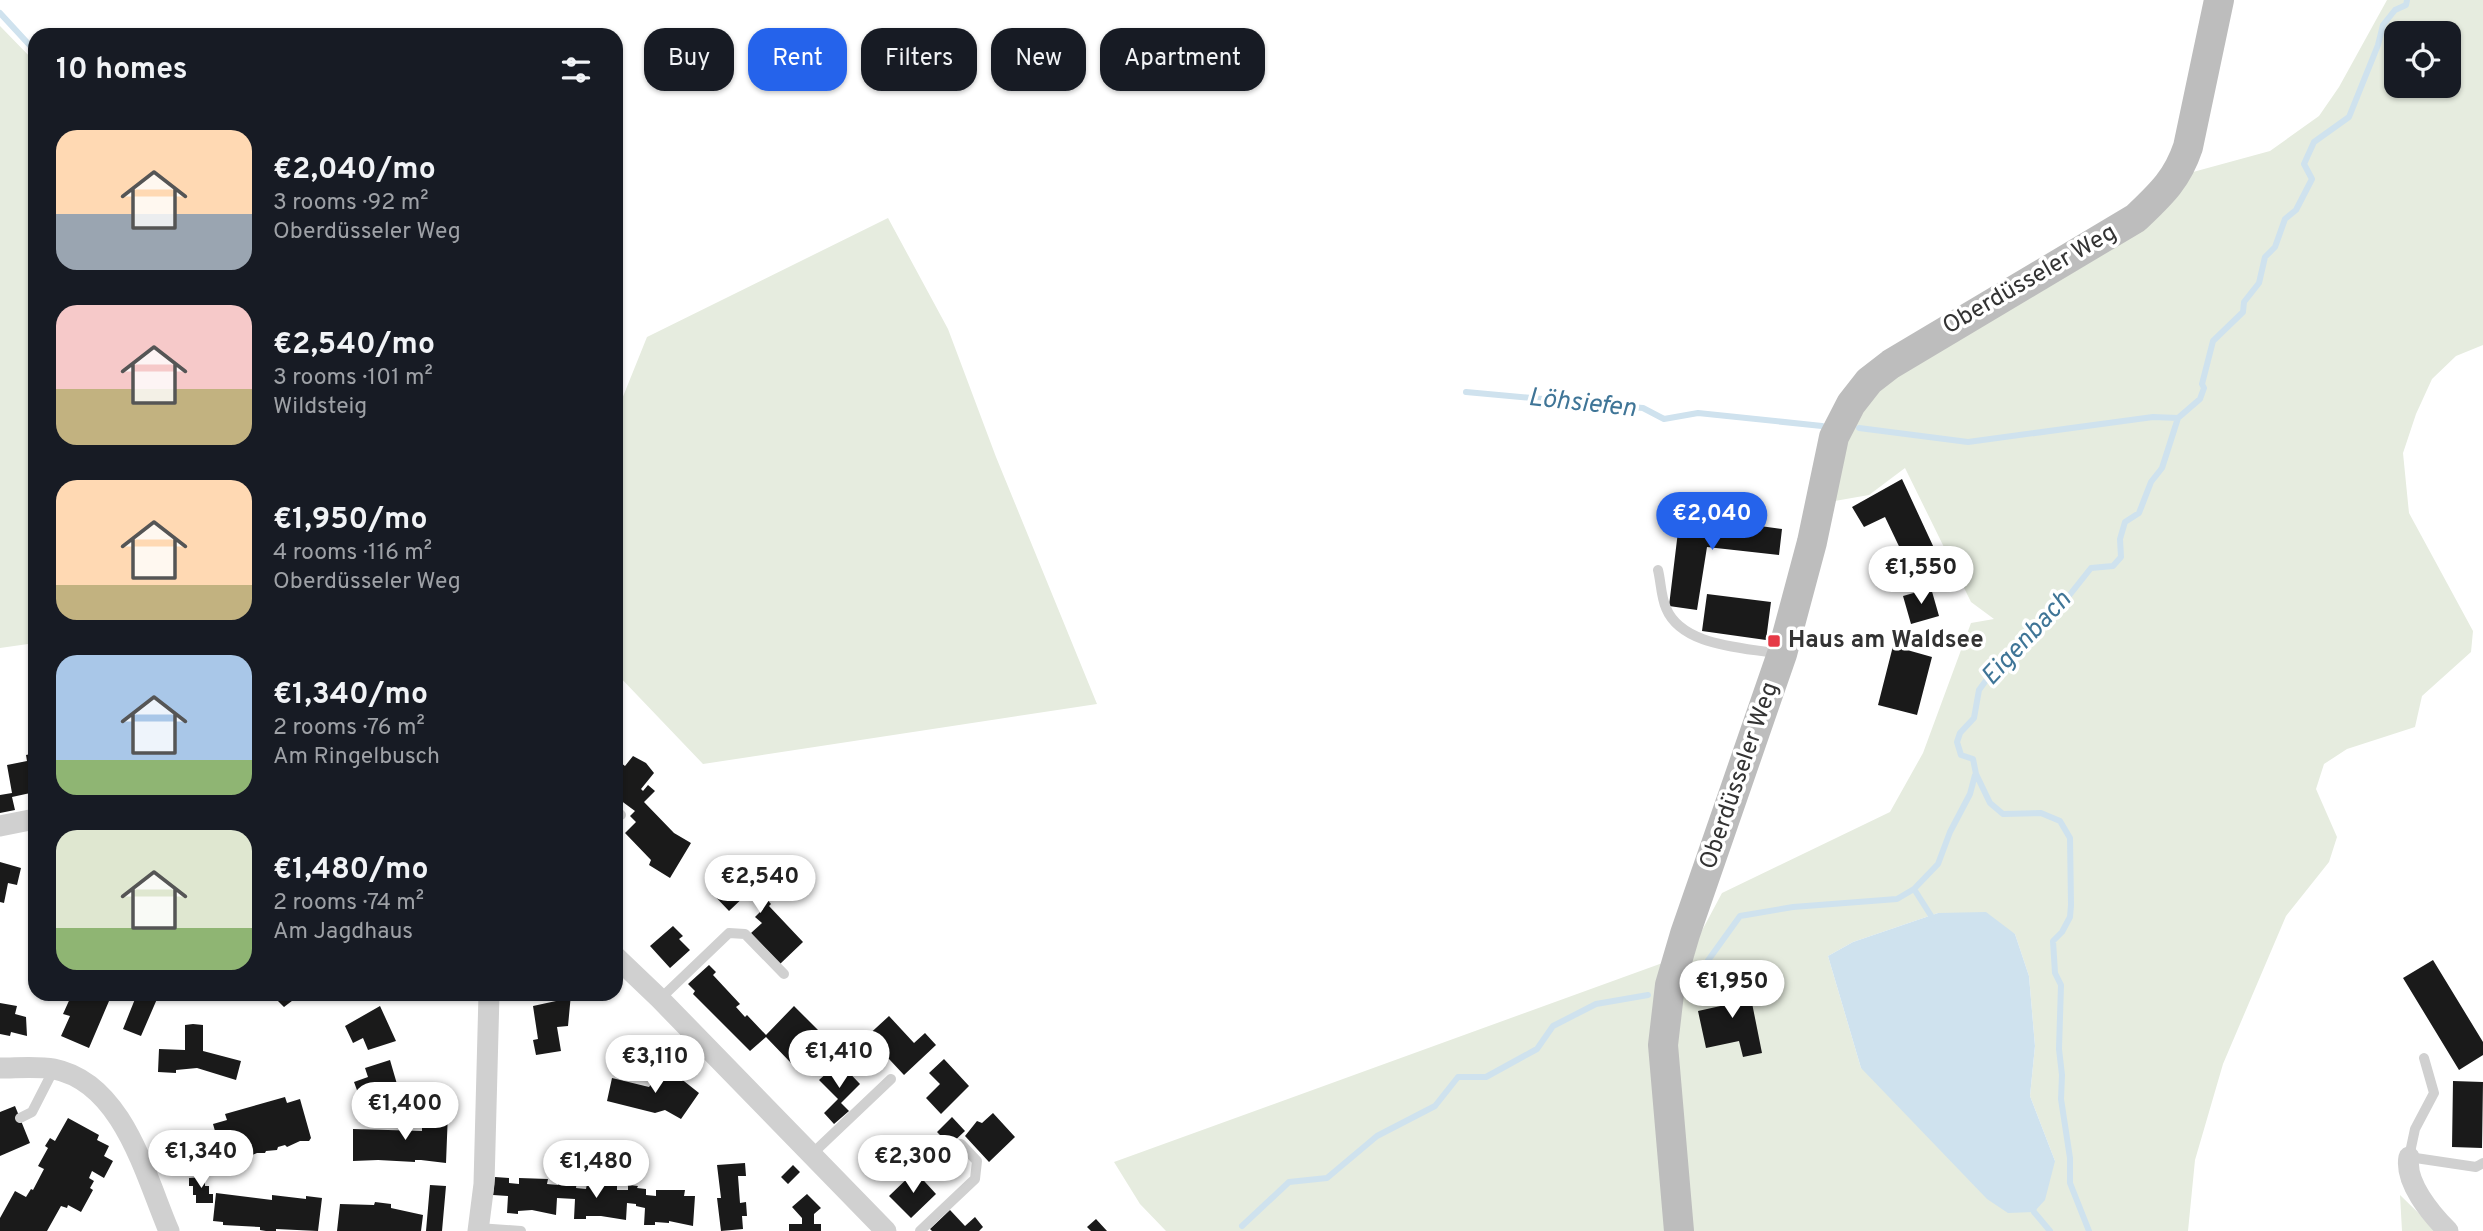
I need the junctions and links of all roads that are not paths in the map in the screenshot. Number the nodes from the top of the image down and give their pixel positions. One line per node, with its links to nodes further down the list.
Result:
1 (2219, 0): 3 (street, Oberdüsseler Weg)
2 (1658, 570): 3 (lane)
3 (1782, 654): 24 (street, Oberdüsseler Weg)
4 (28, 821): 5 (street)
5 (0, 826)
6 (623, 964): 8 (street)
7 (783, 974): 8 (lane)
8 (660, 999): 16 (street)
9 (489, 1001): 19 (street)
10 (2424, 1058): 17 (lane)
11 (0, 1068): 12 (street)
12 (54, 1069): 14 (lane); 20 (street)
13 (891, 1079): 16 (lane)
14 (20, 1118)
15 (961, 1144): 23 (lane)
16 (812, 1154): 22 (street)
17 (2409, 1157): 18 (lane); 25 (street)
18 (2483, 1163)
19 (478, 1229): 21 (lane)
20 (169, 1231)
21 (521, 1231)
22 (886, 1231)
23 (920, 1231)
24 (1679, 1231)
25 (2448, 1231)

